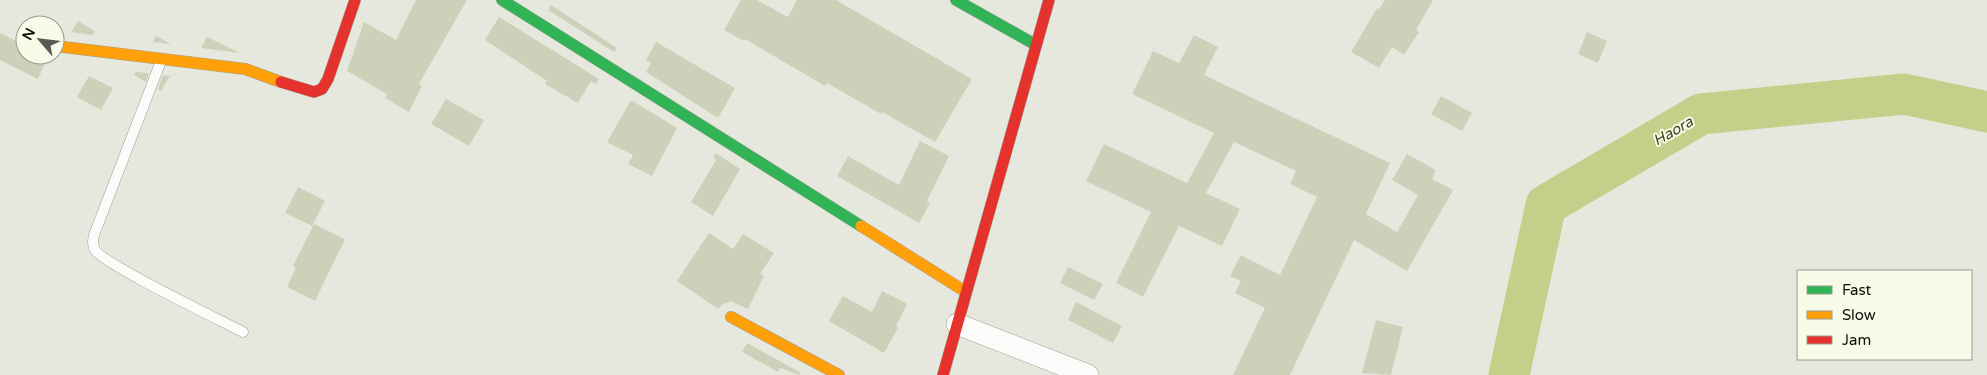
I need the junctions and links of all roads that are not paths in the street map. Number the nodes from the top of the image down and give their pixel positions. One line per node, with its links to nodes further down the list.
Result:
1 (355, 0): 7 (street)
2 (502, 0): 8 (street)
3 (956, 0): 5 (street)
4 (1049, 0): 5 (street)
5 (1036, 45): 8 (street)
6 (65, 47): 7 (street)
7 (161, 60): 11 (lane)
8 (966, 292): 10 (street)
9 (731, 317): 12 (street)
10 (957, 324): 13 (street); 14 (street)
11 (244, 332)
12 (839, 375)
13 (943, 375)
14 (1088, 375)

